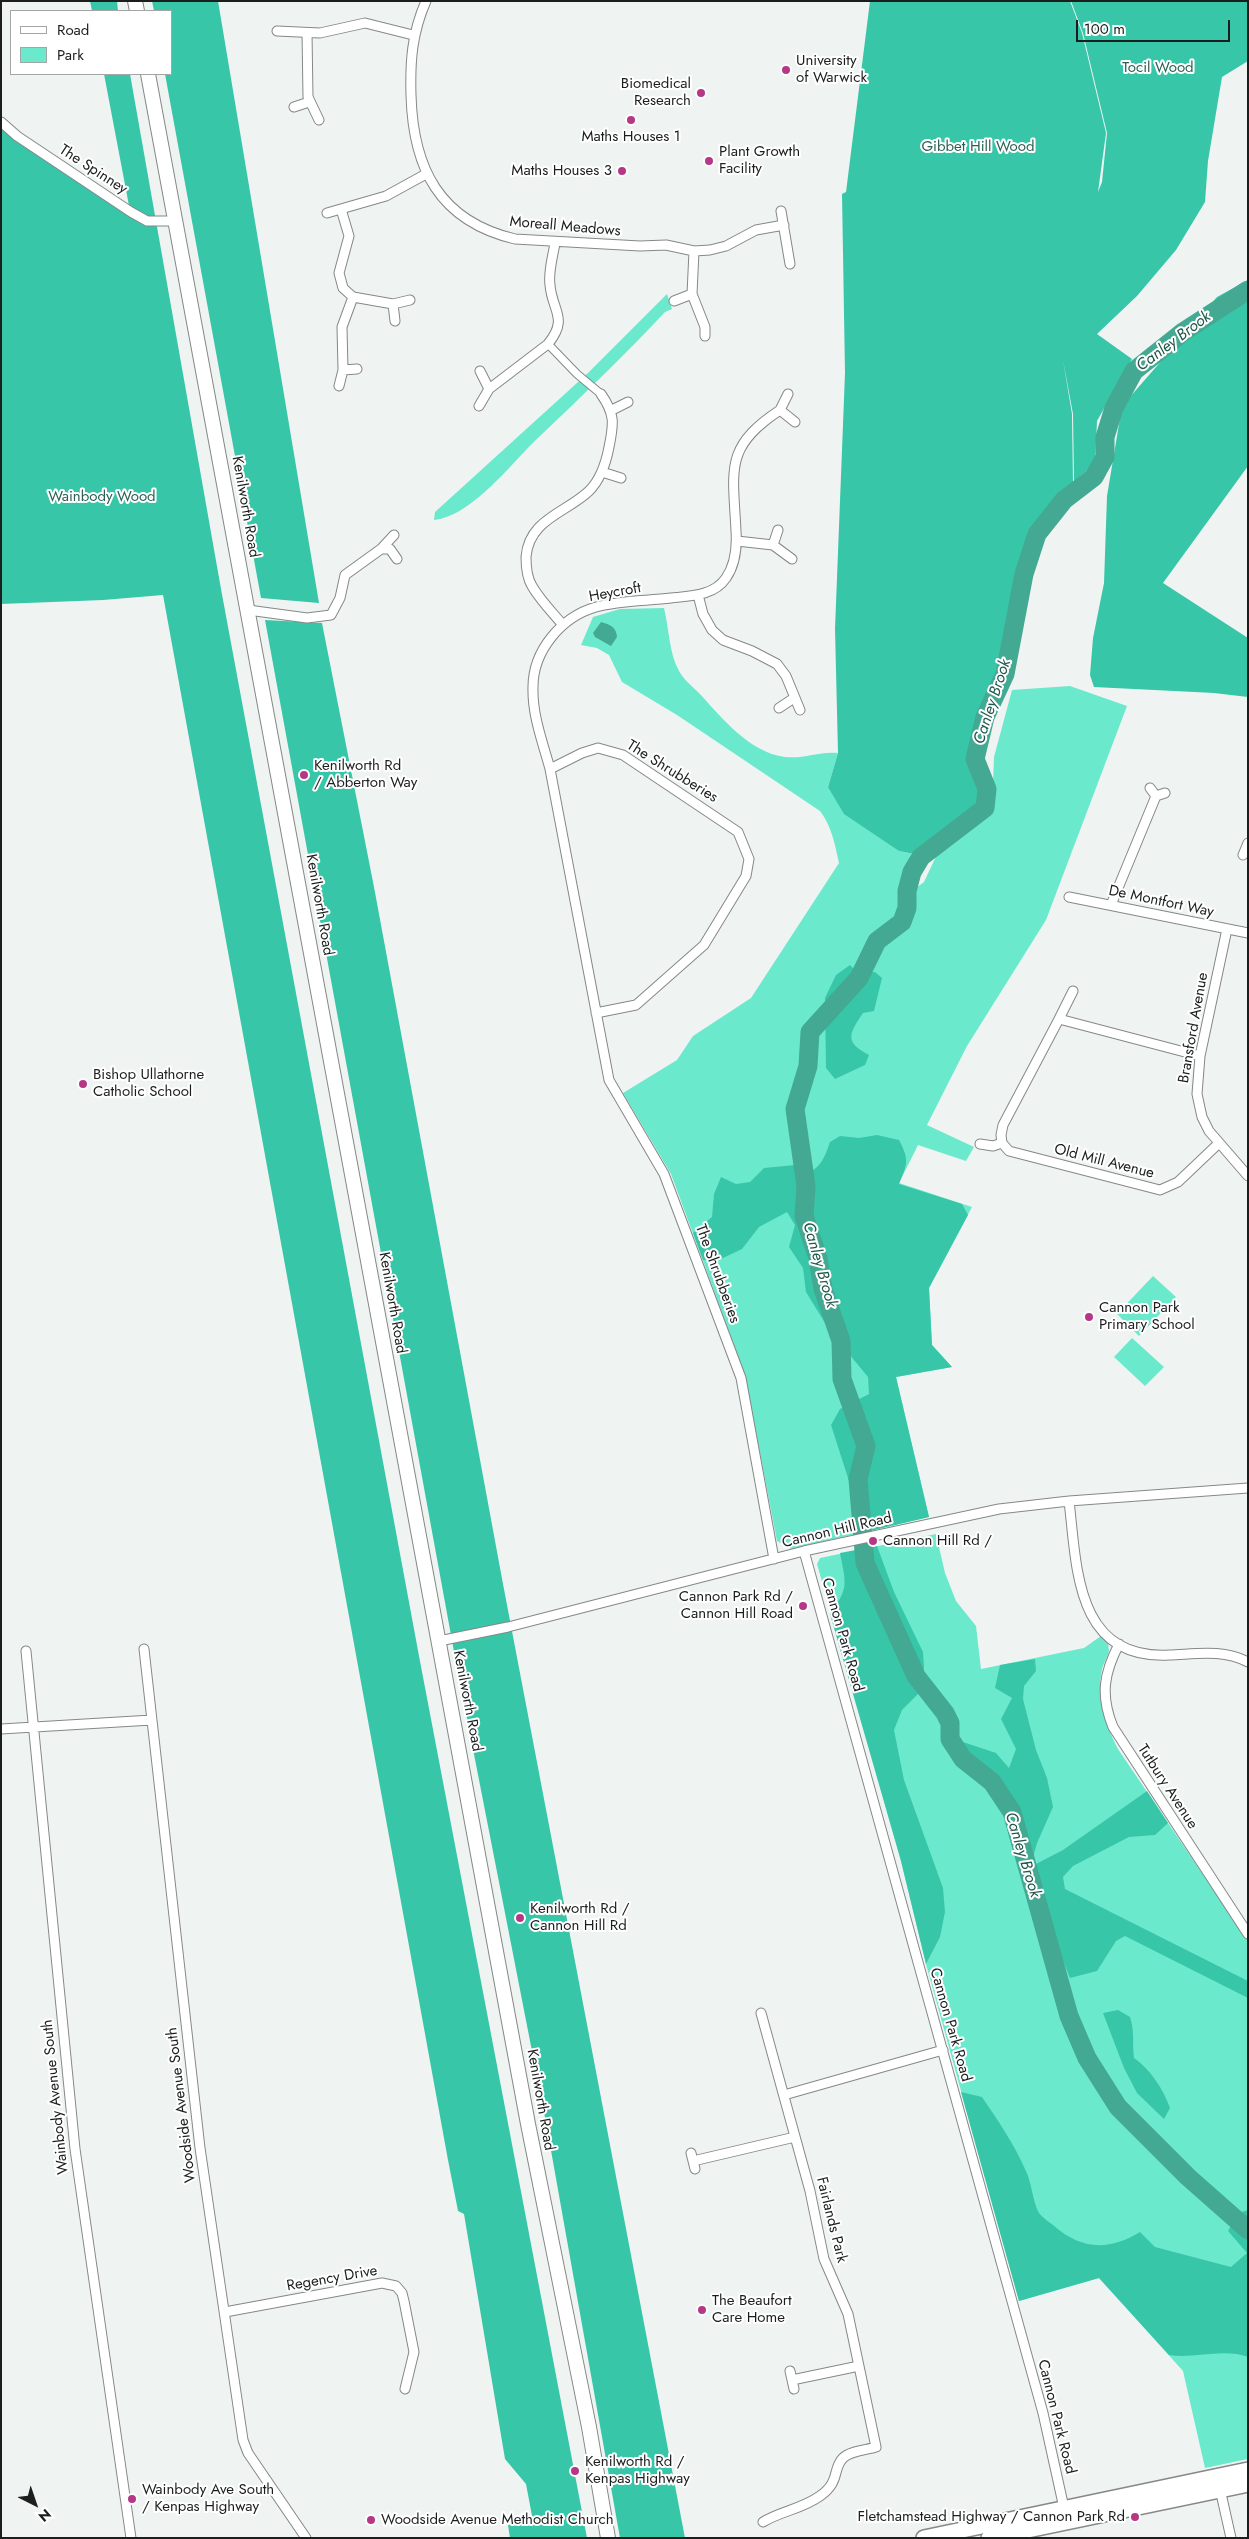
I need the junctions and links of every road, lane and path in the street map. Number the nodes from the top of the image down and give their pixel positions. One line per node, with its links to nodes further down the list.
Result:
1 (426, 1): 4 (street, Moreall Meadows)
2 (277, 31): 3 (street)
3 (307, 33): 4 (street); 6 (street)
4 (413, 35): 10 (street, Moreall Meadows)
5 (148, 75): 14 (main road, Kenilworth Road)
6 (309, 102): 7 (street); 8 (street)
7 (294, 107)
8 (319, 120)
9 (1, 122): 14 (street, The Spinney)
10 (426, 174): 11 (street); 16 (street, Moreall Meadows)
11 (341, 209): 13 (street); 20 (street)
12 (782, 210): 15 (street)
13 (327, 213)
14 (176, 221): 49 (main road, Kenilworth Road)
15 (784, 225): 17 (street, Moreall Meadows); 18 (street)
16 (555, 242): 17 (street, Moreall Meadows); 26 (street)
17 (694, 251): 19 (street)
18 (790, 264)
19 (692, 294): 22 (street); 25 (street)
20 (353, 297): 23 (street); 28 (street)
21 (410, 300): 23 (street)
22 (674, 301)
23 (393, 304): 24 (street)
24 (394, 321)
25 (705, 336)
26 (548, 344): 31 (street); 32 (street)
27 (357, 369): 28 (street)
28 (342, 370): 30 (street)
29 (480, 371): 31 (street)
30 (340, 386)
31 (488, 389): 35 (street)
32 (601, 394): 36 (street)
33 (788, 394): 37 (street, Heycroft)
34 (628, 402): 36 (street)
35 (479, 406)
36 (612, 410): 39 (street)
37 (780, 410): 38 (street); 43 (street, Heycroft)
38 (795, 422)
39 (602, 472): 40 (street); 50 (street)
40 (621, 478)
41 (778, 530): 44 (street)
42 (394, 535): 45 (street)
43 (737, 541): 44 (street); 48 (street, Heycroft)
44 (773, 545): 47 (street)
45 (380, 549): 46 (street); 49 (street)
46 (397, 559)
47 (792, 559)
48 (698, 595): 50 (street, Heycroft); 51 (street)
49 (248, 610): 76 (main road, Kenilworth Road)
50 (563, 625): 54 (street, Heycroft)
51 (794, 698): 52 (street); 53 (street)
52 (779, 708)
53 (800, 710)
54 (550, 768): 65 (street, The Shrubberies); 65 (street, The Shrubberies)
55 (1150, 788): 57 (street)
56 (1165, 793): 57 (street)
57 (1156, 796): 61 (street)
58 (1248, 843): 59 (street)
59 (1243, 855)
60 (1069, 897): 61 (street, De Montfort Way)
61 (1111, 905): 62 (street, De Montfort Way)
62 (1227, 929): 63 (street, De Montfort Way); 67 (street, Bransford Avenue)
63 (1248, 933)
64 (1073, 991): 66 (street)
65 (596, 1013): 75 (street, The Shrubberies)
66 (1059, 1019): 67 (street); 68 (street)
67 (1200, 1056): 70 (street, Bransford Avenue)
68 (1002, 1143): 69 (street); 70 (street, Old Mill Avenue)
69 (980, 1144)
70 (1218, 1144): 71 (street, Bransford Avenue)
71 (1248, 1176)
72 (1248, 1488): 73 (street, Cannon Hill Road)
73 (1069, 1501): 74 (street, Cannon Hill Road); 77 (street)
74 (804, 1551): 75 (street, Cannon Hill Road); 86 (street, Cannon Park Road)
75 (774, 1559): 76 (street, Cannon Hill Road)
76 (439, 1642): 101 (main road, Kenilworth Road)
77 (1119, 1644): 80 (street); 84 (street, Tutbury Avenue)
78 (144, 1649): 81 (street, Woodside Avenue South)
79 (26, 1651): 82 (street, Wainbody Avenue South)
80 (1248, 1662)
81 (152, 1720): 82 (street); 90 (street, Woodside Avenue South)
82 (33, 1727): 83 (street); 99 (street, Wainbody Avenue South)
83 (1, 1729)
84 (1248, 1934)
85 (761, 2013): 87 (street, Fairlands Park)
86 (943, 2050): 87 (street); 97 (street, Cannon Park Road)
87 (784, 2094): 88 (street, Fairlands Park)
88 (795, 2137): 89 (street); 91 (street, Fairlands Park)
89 (693, 2161)
90 (224, 2312): 93 (street, Regency Drive); 100 (street, Woodside Avenue South)
91 (859, 2366): 92 (street); 98 (street, Fairlands Park)
92 (792, 2380)
93 (405, 2389)
94 (1248, 2470): 97 (highway)
95 (1248, 2484): 96 (highway)
96 (1220, 2490): 103 (highway); 104 (street)
97 (1064, 2508): 102 (highway)
98 (763, 2522)
99 (131, 2538)
100 (306, 2538)
101 (608, 2538)
102 (924, 2538)
103 (989, 2538)
104 (1231, 2538)

